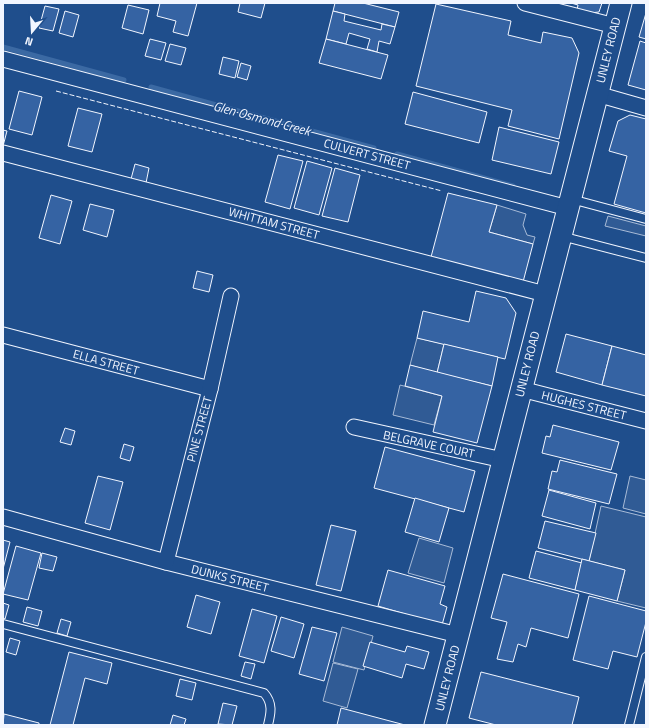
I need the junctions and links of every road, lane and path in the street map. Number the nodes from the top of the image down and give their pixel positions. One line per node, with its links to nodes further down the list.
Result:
1 (525, 3): 3 (street)
2 (620, 3): 3 (main road, UNLEY ROAD)
3 (614, 26): 5 (main road, UNLEY ROAD)
4 (3, 59): 8 (street, CULVERT STREET)
5 (597, 94): 6 (street); 8 (main road, UNLEY ROAD)
6 (646, 108)
7 (3, 153): 12 (street, WHITTAM STREET)
8 (569, 203): 9 (lane); 10 (main road, UNLEY ROAD)
9 (646, 219)
10 (560, 236): 11 (lane); 12 (main road, UNLEY ROAD)
11 (646, 258)
12 (546, 294): 16 (main road, UNLEY ROAD)
13 (231, 296): 15 (street, PINE STREET)
14 (3, 335): 15 (street, ELLA STREET)
15 (210, 389): 21 (street, PINE STREET)
16 (521, 389): 17 (street, HUGHES STREET); 19 (main road, UNLEY ROAD)
17 (646, 421)
18 (354, 427): 19 (street, BELGRAVE COURT)
19 (503, 460): 23 (main road, UNLEY ROAD)
20 (3, 517): 21 (street, DUNKS STREET)
21 (166, 562): 23 (street, DUNKS STREET)
22 (3, 624): 25 (lane)
23 (458, 635): 26 (main road, UNLEY ROAD)
24 (646, 657): 27 (lane)
25 (268, 725)
26 (435, 725)
27 (628, 725)

